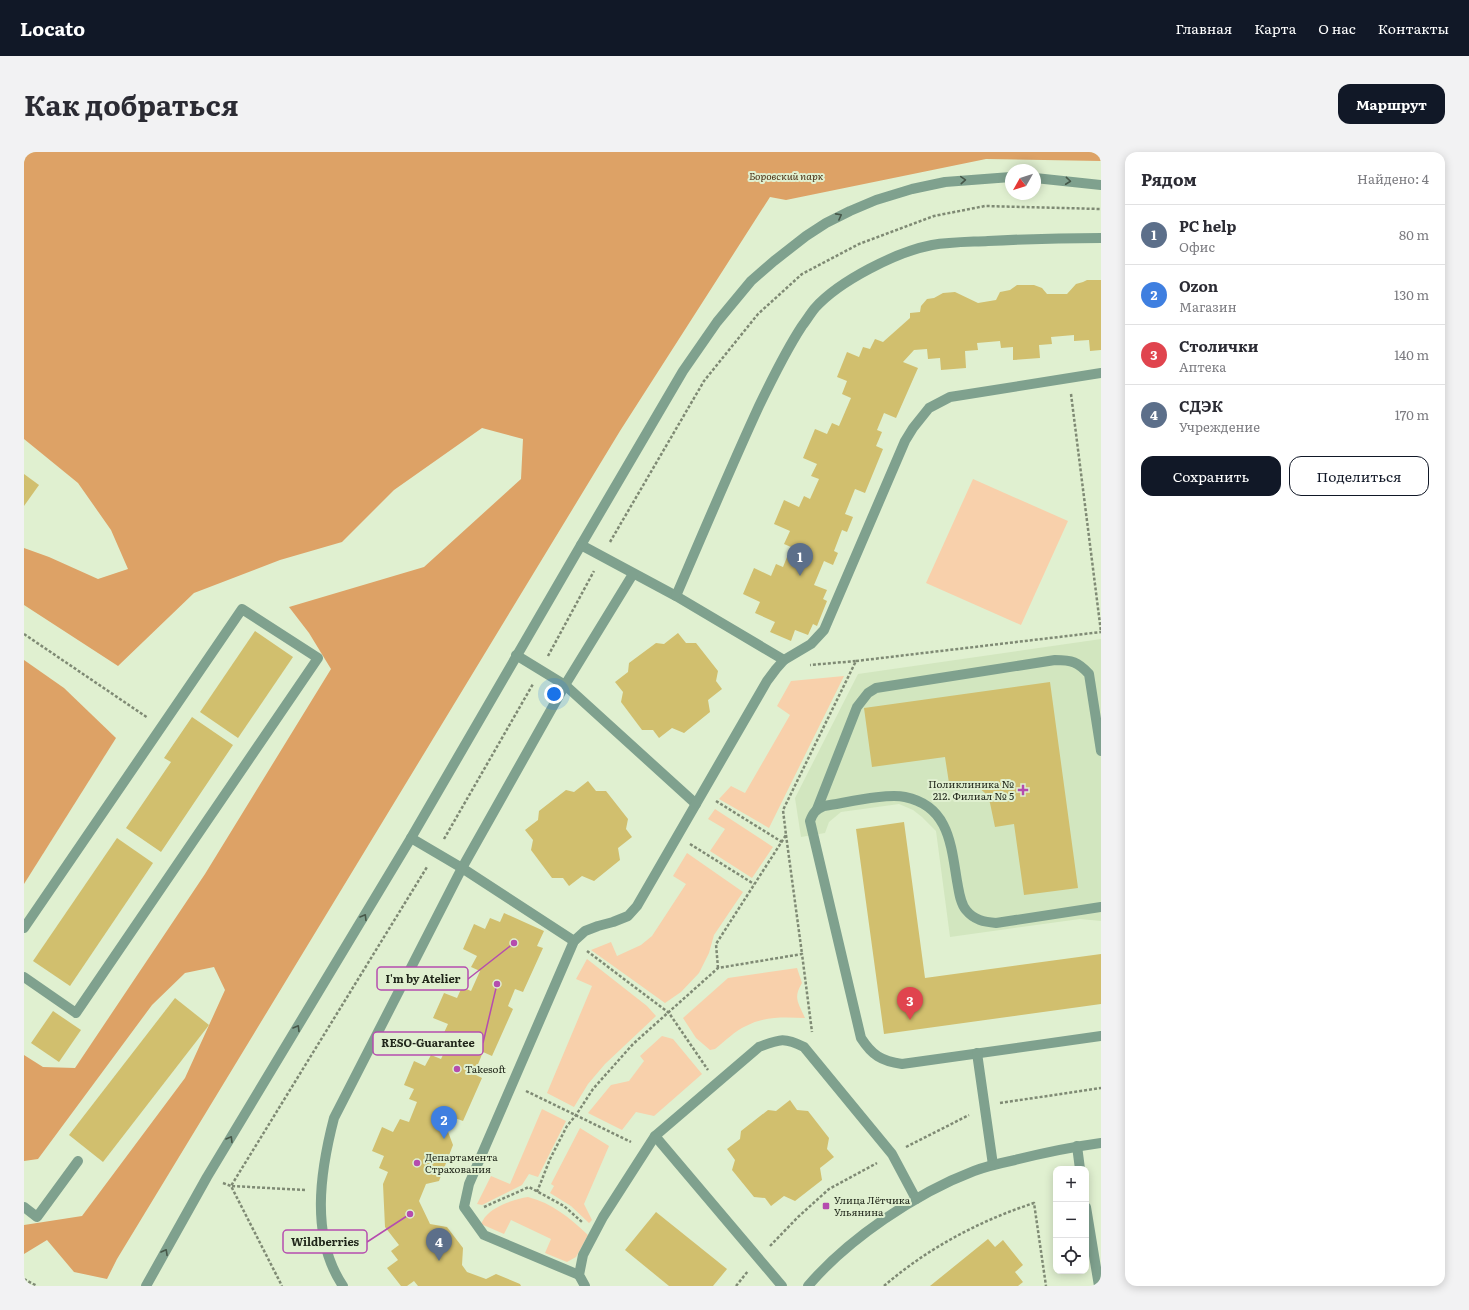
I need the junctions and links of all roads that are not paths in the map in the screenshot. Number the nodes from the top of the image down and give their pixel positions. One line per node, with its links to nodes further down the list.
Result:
1 (1005, 178): 6 (street, one-way to 1)
2 (1041, 179): 3 (street, one-way to 3)
3 (1101, 185)
4 (1101, 238): 8 (street)
5 (1101, 373): 10 (street)
6 (580, 545): 7 (street); 9 (street)
7 (633, 574): 8 (street); 11 (street)
8 (676, 596): 10 (street)
9 (516, 655): 11 (street); 15 (street)
10 (784, 660): 13 (street)
11 (565, 685): 13 (street); 16 (street)
12 (1101, 751): 14 (street)
13 (696, 804): 19 (street)
14 (817, 809): 17 (street); 22 (street)
15 (411, 838): 16 (street); 33 (street, one-way to 15)
16 (462, 868): 19 (street); 34 (street)
17 (1101, 907)
18 (24, 928): 20 (street)
19 (574, 941): 32 (street)
20 (24, 977)
21 (1101, 1036): 22 (street)
22 (977, 1053): 27 (street)
23 (655, 1136): 29 (street); 32 (street); 36 (street)
24 (1101, 1143): 25 (street)
25 (1077, 1146): 27 (street); 28 (street)
26 (78, 1161): 30 (street)
27 (993, 1165): 29 (street)
28 (1080, 1166)
29 (916, 1199): 37 (street)
30 (24, 1207)
31 (1089, 1225): 38 (street)
32 (579, 1275): 35 (street)
33 (146, 1286)
34 (343, 1286)
35 (584, 1286)
36 (782, 1286)
37 (808, 1286)
38 (1099, 1286)

